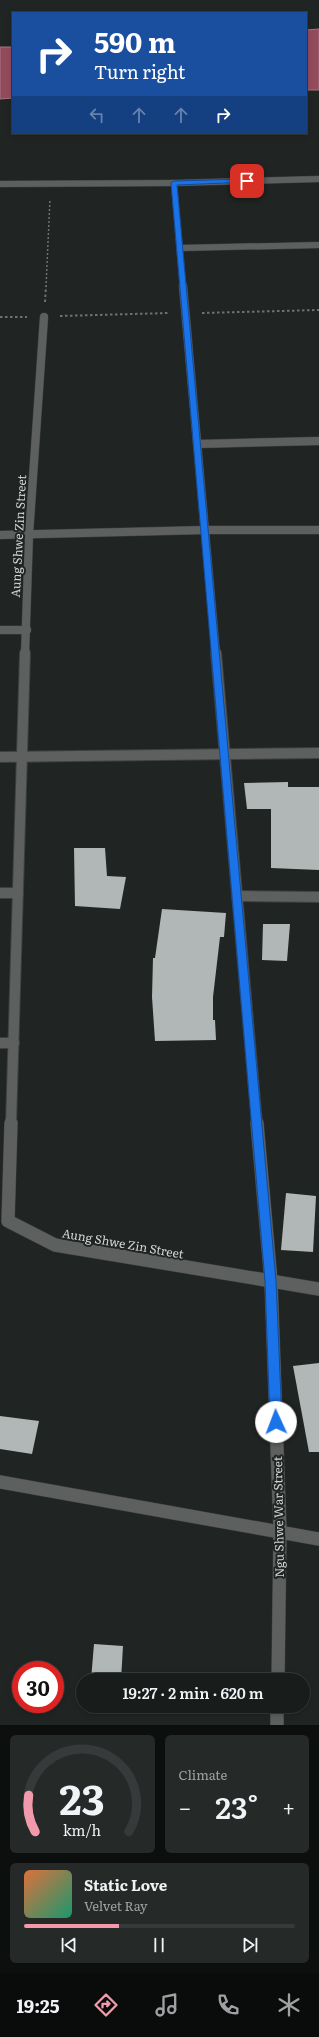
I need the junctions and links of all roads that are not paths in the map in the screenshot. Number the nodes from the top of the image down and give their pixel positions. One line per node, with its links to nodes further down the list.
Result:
1 (319, 179): 2 (street)
2 (174, 183): 3 (street); 5 (street, Ngu Shwe War Street)
3 (0, 184)
4 (319, 245): 5 (street)
5 (180, 248): 8 (street, Ngu Shwe War Street)
6 (44, 317): 12 (street, Aung Shwe Zin Street)
7 (319, 441): 8 (street)
8 (197, 444): 9 (street, Ngu Shwe War Street)
9 (205, 530): 10 (street); 12 (street); 16 (street, Ngu Shwe War Street)
10 (319, 530)
11 (0, 535): 12 (street)
12 (29, 535): 14 (street, Aung Shwe Zin Street)
13 (0, 630): 14 (street)
14 (27, 630): 18 (street, Aung Shwe Zin Street)
15 (319, 753): 16 (street)
16 (224, 755): 18 (street); 21 (street, Ngu Shwe War Street)
17 (0, 757): 18 (street)
18 (22, 757): 20 (street, Aung Shwe Zin Street)
19 (0, 893): 20 (street)
20 (18, 893): 24 (street, Aung Shwe Zin Street)
21 (237, 896): 22 (street); 25 (street, Ngu Shwe War Street)
22 (319, 897)
23 (0, 1043): 24 (street)
24 (14, 1043): 25 (street, Aung Shwe Zin Street)
25 (271, 1281): 26 (street, Aung Shwe Zin Street); 28 (street, Ngu Shwe War Street)
26 (319, 1290)
27 (0, 1482): 28 (street)
28 (280, 1531): 29 (street); 30 (street, Ngu Shwe War Street)
29 (319, 1539)
30 (278, 1673)
31 (277, 1713): 32 (street)
32 (277, 1725)

